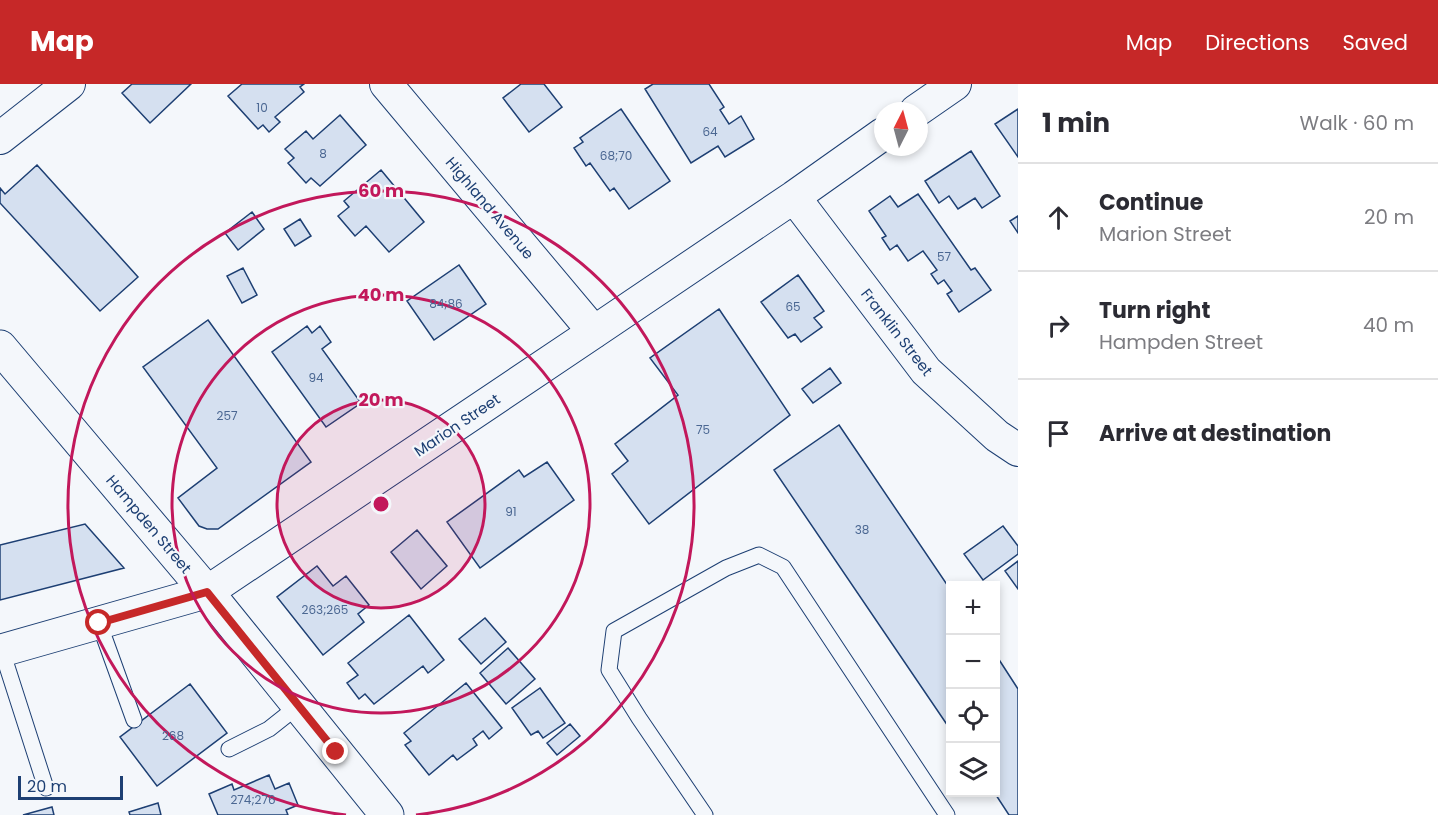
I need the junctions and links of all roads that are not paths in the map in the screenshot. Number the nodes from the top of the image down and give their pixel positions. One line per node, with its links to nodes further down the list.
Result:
1 (69, 84): 5 (street)
2 (386, 84): 8 (street, Highland Avenue)
3 (955, 84): 4 (street)
4 (928, 103)
5 (0, 138)
6 (874, 140): 7 (street, Marion Street)
7 (794, 197): 8 (street, Marion Street); 10 (street, Franklin Street)
8 (594, 332): 11 (street, Marion Street)
9 (0, 347): 11 (main road, Hampden Street)
10 (1018, 450)
11 (207, 592): 12 (street, Marion Street); 14 (main road, Hampden Street)
12 (99, 623): 13 (street, Marion Street); 15 (lane)
13 (1, 651): 17 (lane)
14 (298, 706): 16 (lane); 18 (main road, Hampden Street)
15 (134, 720)
16 (229, 749)
17 (46, 788)
18 (387, 815)
19 (705, 815): 20 (lane)
20 (947, 815)

